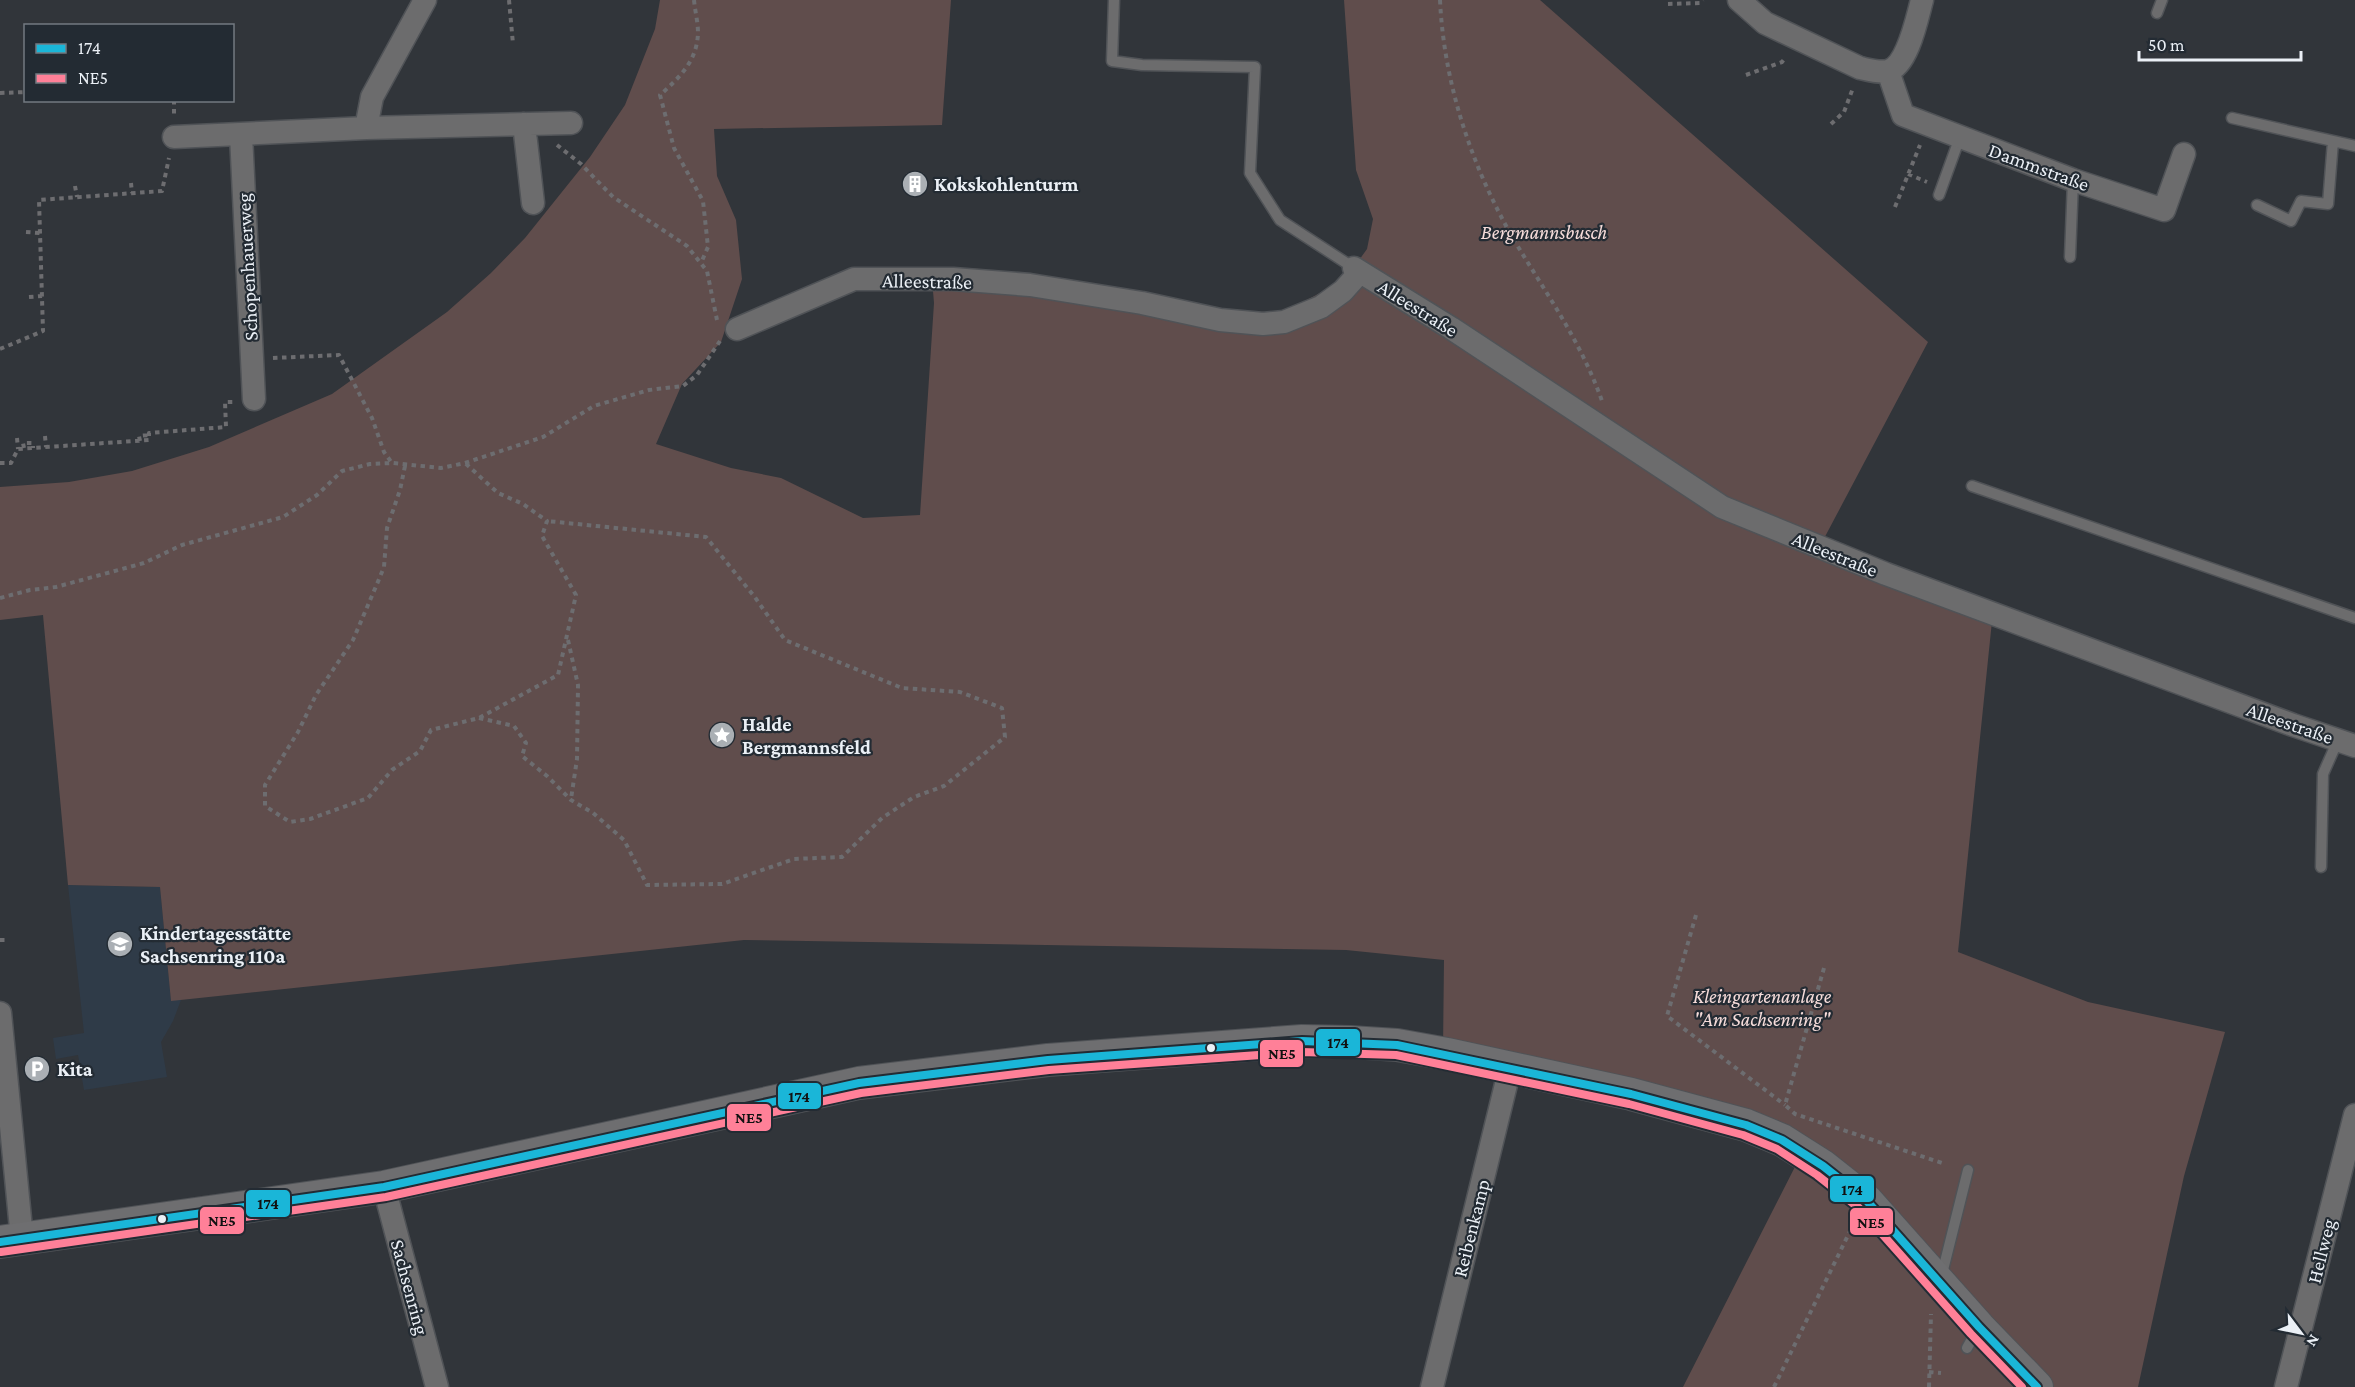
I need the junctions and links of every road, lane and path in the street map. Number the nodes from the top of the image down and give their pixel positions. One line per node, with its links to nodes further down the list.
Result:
1 (425, 0): 24 (street)
2 (509, 0): 12 (path)
3 (694, 0): 43 (path)
4 (1114, 0): 44 (lane)
5 (1440, 0): 51 (path)
6 (1703, 0): 10 (path)
7 (1738, 0): 14 (street)
8 (1922, 0): 15 (street)
9 (2162, 0): 11 (lane)
10 (1668, 4)
11 (2157, 13)
12 (513, 44)
13 (1782, 62): 16 (path)
14 (1860, 68): 15 (street); 22 (path)
15 (1888, 71): 23 (street, Dammstraße)
16 (1746, 75)
17 (24, 92): 18 (path)
18 (0, 93)
19 (2232, 118): 28 (lane)
20 (571, 123): 21 (street)
21 (531, 124): 24 (street); 37 (street); 43 (path)
22 (1831, 124)
23 (1928, 124): 27 (street, Dammstraße); 39 (path)
24 (366, 128): 25 (street)
25 (241, 135): 26 (street); 49 (street, Schopenhauerweg)
26 (174, 136): 34 (path)
27 (1960, 137): 31 (street, Dammstraße); 35 (lane)
28 (2333, 141): 29 (lane); 38 (lane)
29 (2355, 146)
30 (2184, 154): 31 (street, Dammstraße)
31 (2073, 180): 42 (lane)
32 (131, 183): 34 (path)
33 (75, 186): 36 (path)
34 (132, 193): 36 (path)
35 (1939, 195)
36 (77, 197): 41 (path)
37 (533, 203)
38 (2257, 205)
39 (1895, 207)
40 (26, 232): 41 (path)
41 (40, 233): 45 (path)
42 (2070, 257)
43 (701, 263): 47 (path)
44 (1357, 270): 47 (street, Alleestraße); 51 (street, Alleestraße)
45 (42, 296): 46 (path); 48 (path)
46 (29, 297)
47 (732, 329): 60 (path)
48 (0, 349)
49 (251, 360): 50 (street, Schopenhauerweg); 59 (path)
50 (245, 401): 55 (path)
51 (1603, 428): 68 (street, Alleestraße)
52 (124, 433): 55 (path)
53 (45, 436): 56 (path)
54 (17, 438): 57 (path)
55 (124, 442): 56 (path)
56 (46, 447): 57 (path)
57 (18, 449): 58 (path)
58 (0, 463)
59 (393, 463): 61 (path); 64 (path)
60 (465, 463): 61 (path); 63 (path)
61 (405, 466): 67 (path)
62 (1972, 486): 65 (lane)
63 (547, 521): 66 (path); 69 (path)
64 (0, 598)
65 (2355, 618)
66 (568, 639): 67 (path); 69 (path)
67 (479, 718): 69 (path)
68 (2346, 743): 70 (lane)
69 (571, 800)
70 (2321, 867)
71 (1696, 915): 77 (path)
72 (0, 940): 73 (path)
73 (7, 940)
74 (1824, 968): 77 (path)
75 (0, 1013): 83 (street)
76 (1510, 1068): 81 (street); 82 (street); 89 (street, Reibenkamp)
77 (1785, 1105): 79 (path)
78 (2355, 1115): 93 (street, Hellweg)
79 (1944, 1164)
80 (1968, 1170): 84 (lane)
81 (384, 1187): 83 (street); 88 (street, Sachsenring)
82 (1866, 1200): 84 (street); 90 (path)
83 (11, 1241)
84 (1940, 1281): 92 (street)
85 (1931, 1313): 86 (path)
86 (1929, 1372): 87 (path); 91 (path)
87 (1941, 1373)
88 (437, 1387)
89 (1432, 1387)
90 (1774, 1387)
91 (1929, 1387)
92 (2037, 1387)
93 (2286, 1387)

